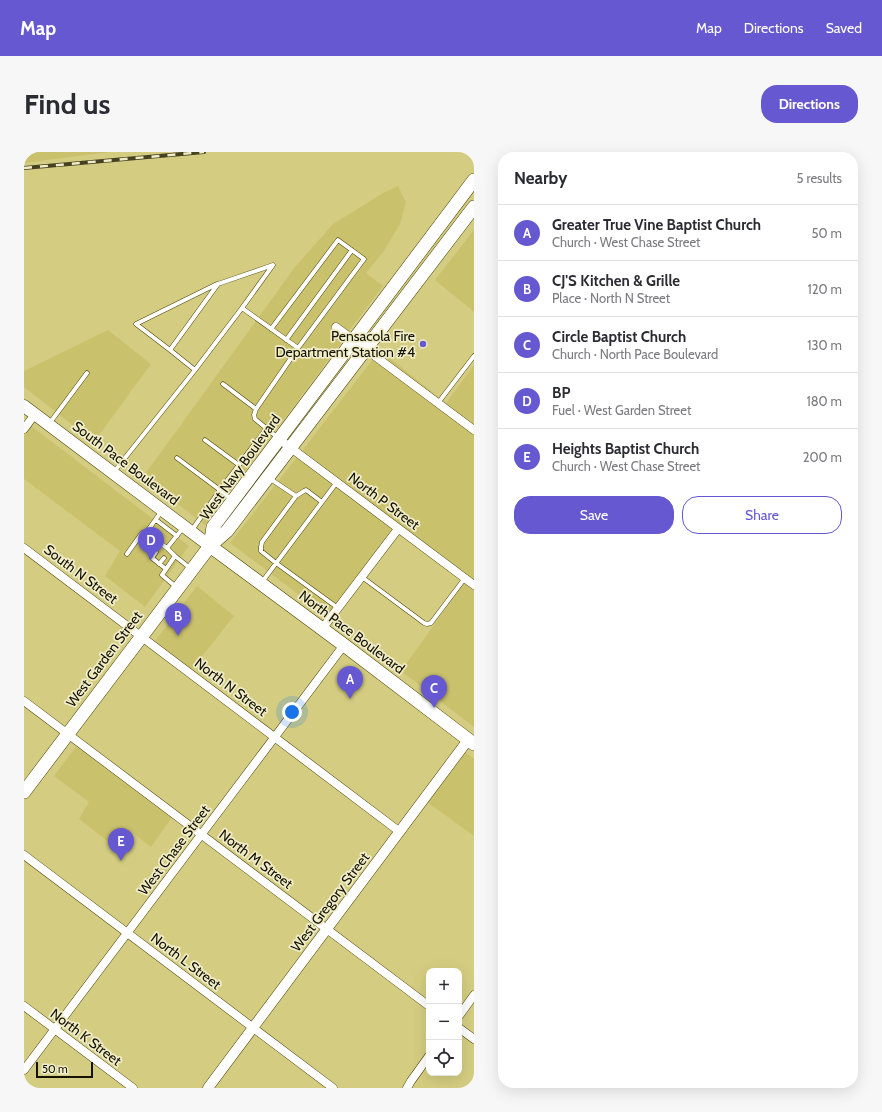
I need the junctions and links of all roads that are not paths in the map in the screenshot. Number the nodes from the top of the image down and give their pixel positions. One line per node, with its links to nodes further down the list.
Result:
1 (474, 180): 9 (main road, West Navy Boulevard)
2 (474, 207): 12 (main road, West Navy Boulevard)
3 (352, 250): 7 (lane); 8 (lane); 10 (lane)
4 (218, 284): 5 (lane); 11 (lane); 11 (lane)
5 (242, 308): 7 (lane); 14 (lane)
6 (336, 328): 9 (street)
7 (271, 329): 8 (lane)
8 (286, 340): 10 (lane)
9 (352, 340): 12 (street); 25 (main road, West Navy Boulevard)
10 (298, 348): 19 (lane)
11 (170, 350): 14 (lane)
12 (366, 350): 17 (street); 27 (main road, West Navy Boulevard)
13 (474, 356): 17 (lane)
14 (195, 370): 30 (lane)
15 (86, 373): 21 (lane)
16 (223, 384): 19 (lane)
17 (438, 403): 24 (street)
18 (24, 406): 20 (main road, South Pace Boulevard)
19 (256, 409): 23 (lane)
20 (35, 414): 21 (main road, South Pace Boulevard); 22 (street)
21 (49, 424): 30 (main road, South Pace Boulevard)
22 (24, 428)
23 (266, 429): 25 (lane); 29 (lane)
24 (474, 430)
25 (279, 439): 27 (street, North P Street); 35 (main road, West Navy Boulevard)
26 (206, 440): 29 (lane)
27 (292, 448): 31 (main road, West Navy Boulevard); 32 (street, North P Street)
28 (178, 458): 33 (lane)
29 (239, 465): 33 (lane)
30 (113, 473): 37 (main road, South Pace Boulevard)
31 (268, 478): 34 (lane); 41 (main road, West Navy Boulevard)
32 (337, 482): 36 (lane); 38 (street, North P Street)
33 (220, 490): 35 (lane); 39 (lane)
34 (296, 496): 36 (lane); 48 (lane)
35 (233, 500): 41 (main road, West Navy Boulevard)
36 (322, 502): 48 (lane)
37 (159, 515): 39 (main road, South Pace Boulevard); 40 (lane)
38 (398, 529): 52 (street); 53 (street, North P Street)
39 (184, 531): 41 (main road, South Pace Boulevard); 43 (lane)
40 (146, 533): 43 (lane); 45 (lane)
41 (210, 546): 51 (main road, West Garden Street); 54 (main road, North Pace Boulevard)
42 (24, 548): 59 (street, South N Street)
43 (168, 550): 46 (lane)
44 (156, 552): 49 (lane)
45 (127, 554)
46 (175, 556): 50 (lane); 51 (lane)
47 (164, 558): 49 (lane)
48 (276, 563): 54 (lane); 57 (lane)
49 (159, 564): 50 (lane)
50 (166, 569): 56 (lane)
51 (192, 569): 56 (main road, West Garden Street)
52 (362, 577): 53 (lane); 57 (street)
53 (465, 578): 55 (street, North P Street)
54 (260, 583): 58 (main road, North Pace Boulevard)
55 (474, 585)
56 (178, 588): 59 (main road, West Garden Street)
57 (338, 608): 58 (street)
58 (322, 629): 60 (main road, North Pace Boulevard)
59 (142, 636): 62 (main road, West Garden Street); 63 (street, North N Street)
60 (344, 645): 63 (street, West Chase Street); 64 (main road, North Pace Boulevard)
61 (24, 701): 62 (street, North M Street)
62 (68, 734): 65 (main road, West Garden Street); 67 (street, North M Street)
63 (274, 737): 66 (street, North N Street); 67 (street, West Chase Street)
64 (472, 739): 66 (street, West Gregory Street)
65 (24, 792)
66 (400, 832): 69 (street, West Gregory Street)
67 (201, 834): 69 (street, North M Street); 70 (street, West Chase Street)
68 (24, 855): 70 (street, North L Street)
69 (327, 929): 72 (street, North M Street); 75 (street, West Gregory Street)
70 (127, 933): 75 (street, North L Street); 76 (street, West Chase Street)
71 (474, 995): 74 (street)
72 (426, 1004)
73 (24, 1006): 76 (street, North K Street)
74 (462, 1012)
75 (253, 1028): 82 (street, West Gregory Street); 83 (street, North L Street)
76 (55, 1029): 80 (street, West Chase Street); 81 (street, North K Street)
77 (462, 1030): 78 (street)
78 (474, 1039)
79 (426, 1060): 84 (street)
80 (24, 1070)
81 (133, 1088)
82 (208, 1088)
83 (334, 1088)
84 (407, 1088)

